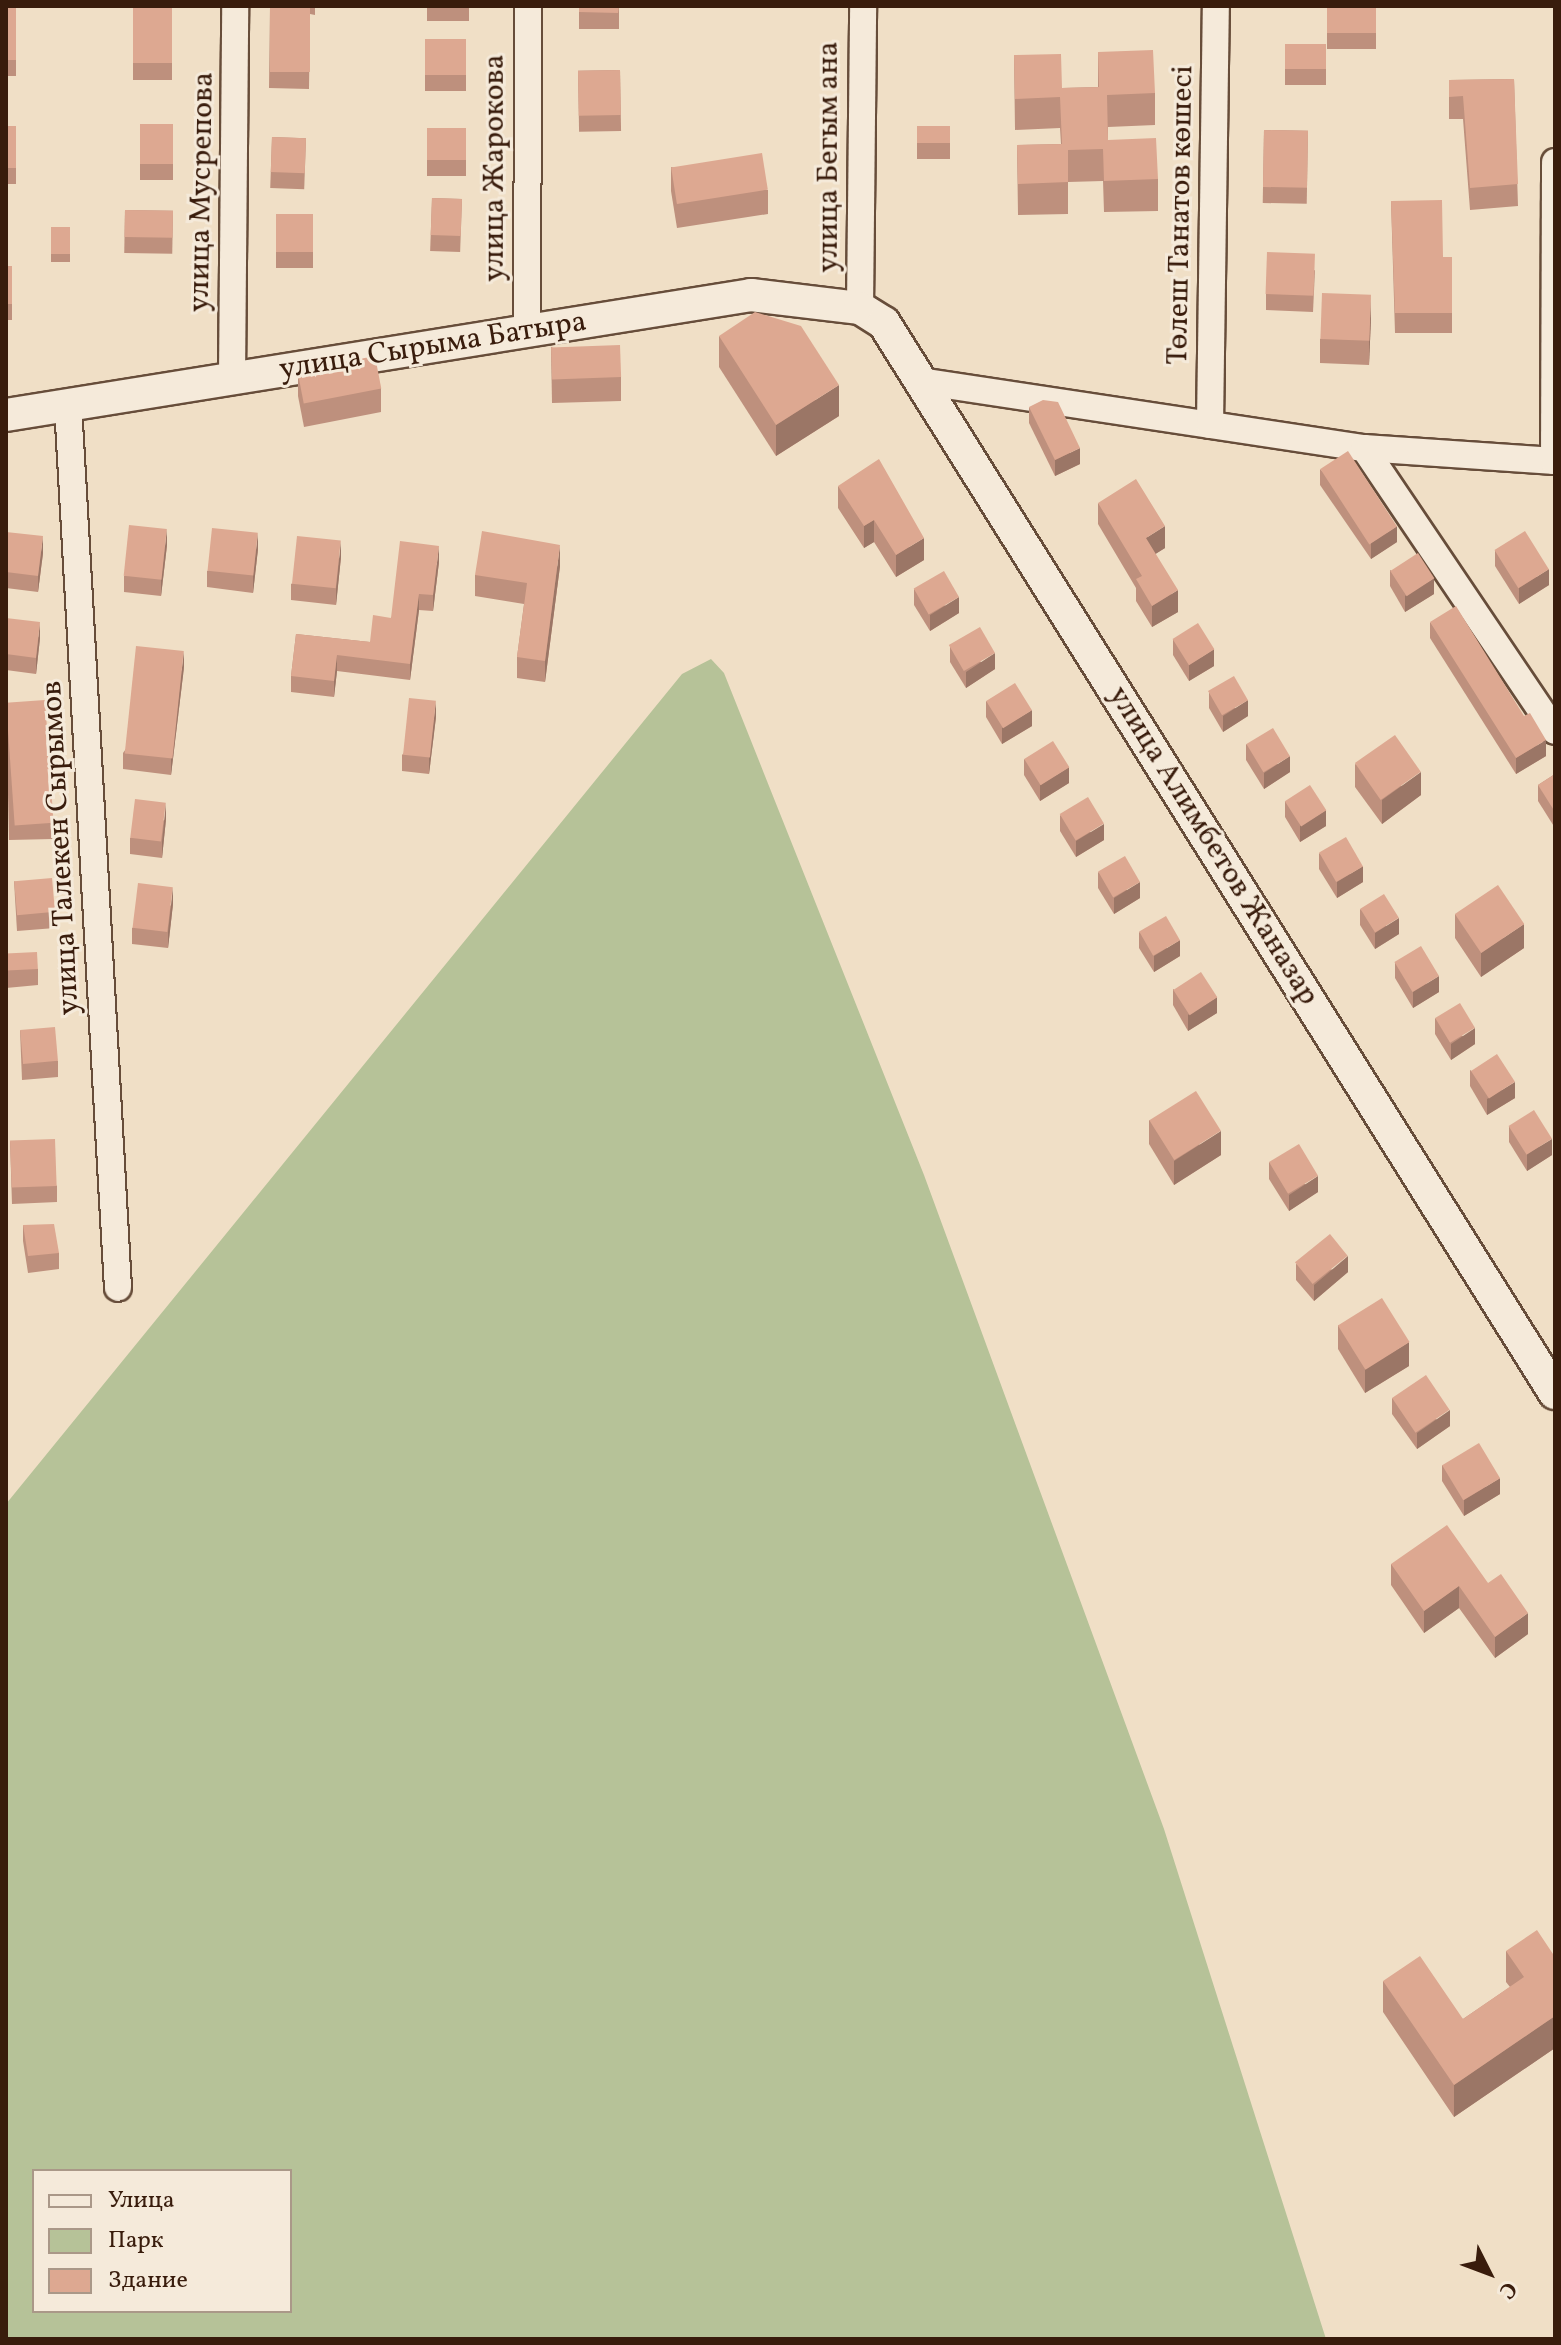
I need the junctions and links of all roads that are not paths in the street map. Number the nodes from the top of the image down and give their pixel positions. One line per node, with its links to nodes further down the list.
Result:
1 (235, 6): 8 (street, улица Мусрепова)
2 (528, 6): 7 (street, улица Жарокова)
3 (863, 6): 6 (street, улица Бегым ана)
4 (1216, 6): 12 (street, Төлеш Танатов көшесі)
5 (1555, 162): 14 (street)
6 (860, 308): 7 (street, улица Сырыма Батыра); 9 (street, улица Алимбетов Жаназар)
7 (527, 330): 8 (street, улица Сырыма Батыра)
8 (232, 378): 10 (street, улица Сырыма Батыра)
9 (920, 381): 12 (street); 17 (street, улица Алимбетов Жаназар)
10 (68, 405): 11 (street, улица Сырыма Батыра); 16 (street, улица Талекен Сырымов)
11 (6, 415)
12 (1210, 425): 13 (street)
13 (1364, 448): 14 (street); 15 (street)
14 (1554, 461)
15 (1555, 731)
16 (118, 1288)
17 (1555, 1393)

